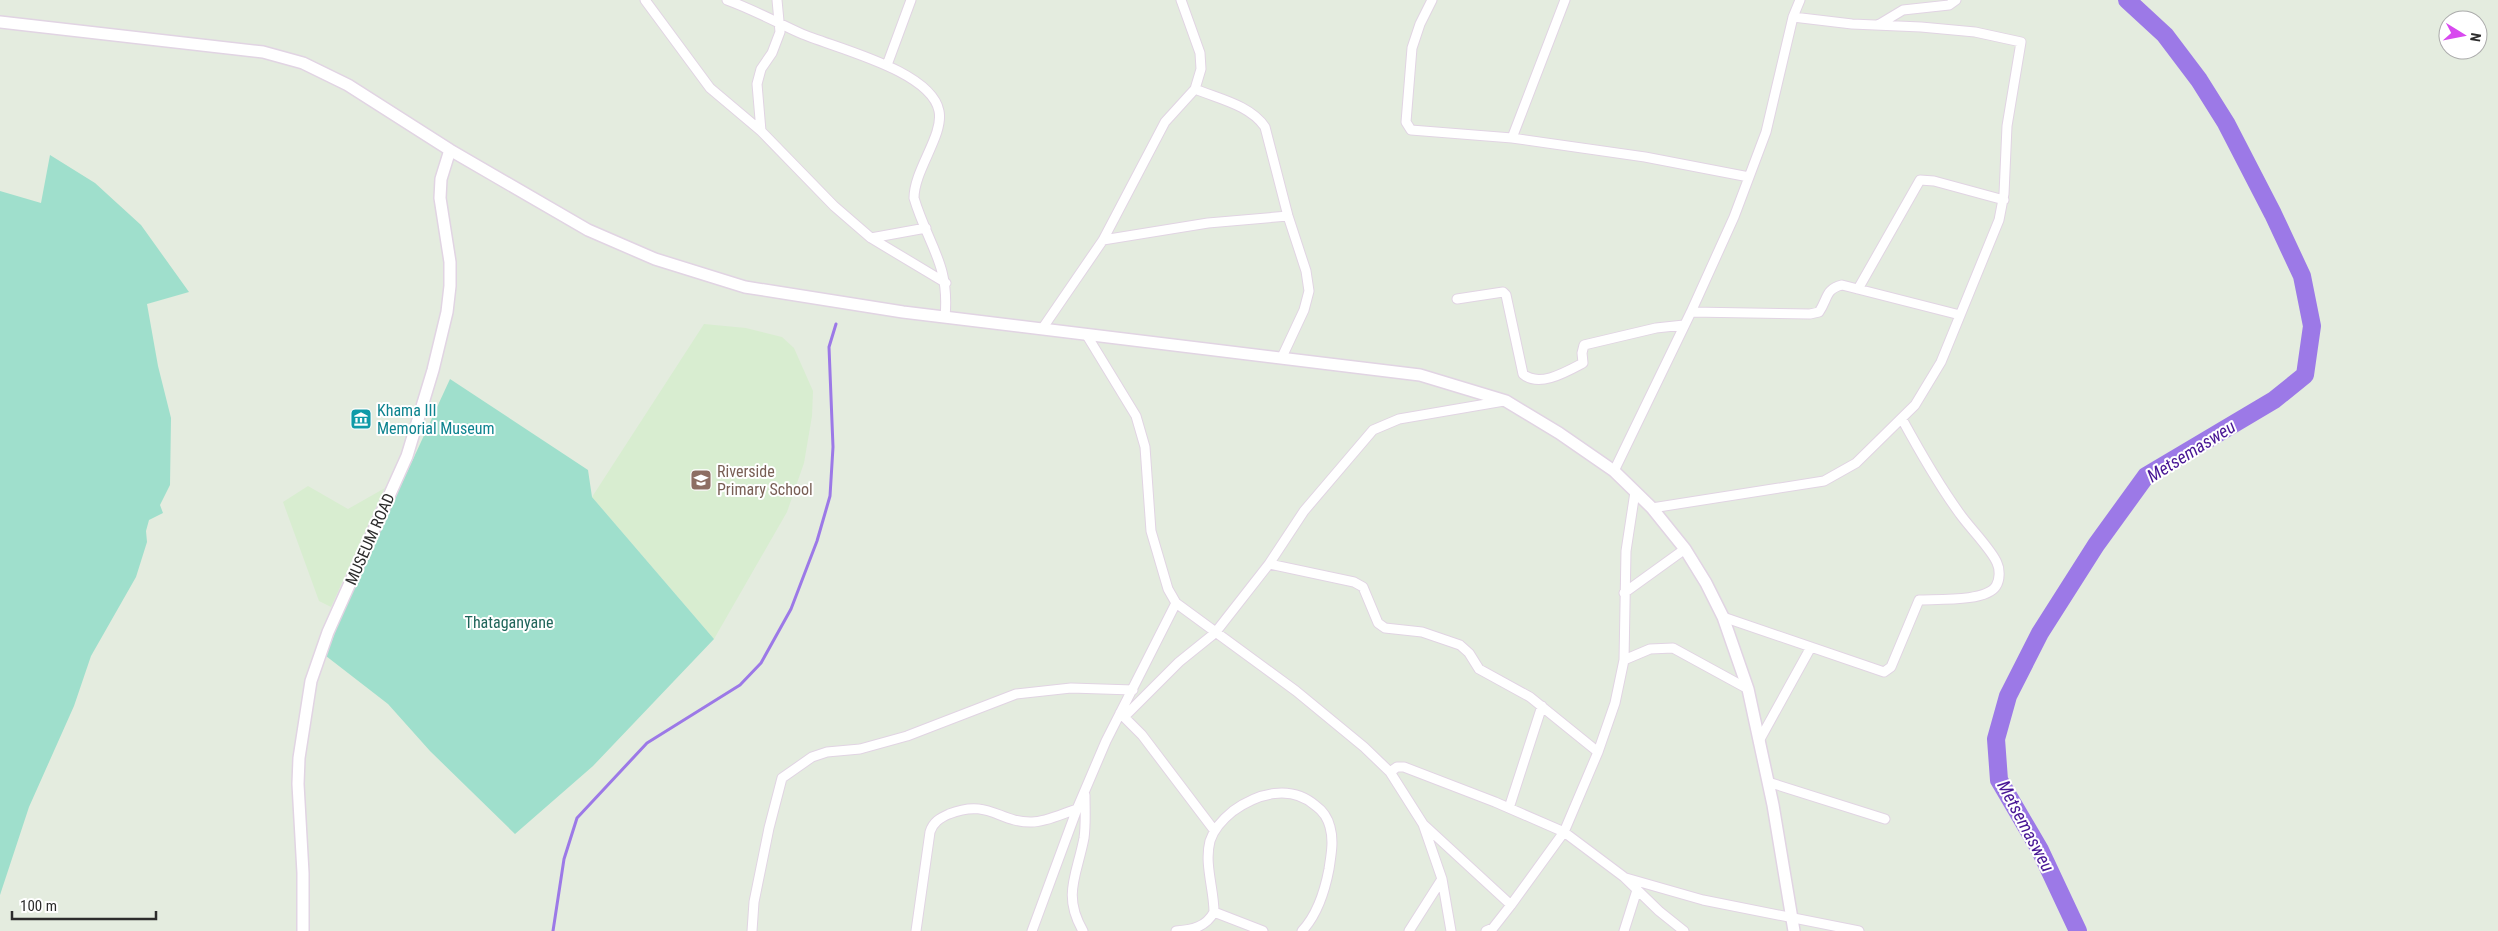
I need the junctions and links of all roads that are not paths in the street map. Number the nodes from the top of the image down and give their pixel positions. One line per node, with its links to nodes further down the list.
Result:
1 (645, 0): 16 (street)
2 (727, 0): 12 (street)
3 (777, 0): 12 (street)
4 (911, 0): 14 (street)
5 (1181, 0): 15 (street)
6 (1432, 0): 17 (street)
7 (1565, 0): 17 (street)
8 (1800, 0): 10 (street)
9 (1956, 0): 13 (street)
10 (1793, 17): 13 (street); 19 (street)
11 (0, 22): 18 (street)
12 (781, 24): 14 (street); 16 (street)
13 (1878, 25): 20 (street)
14 (888, 65): 22 (street)
15 (1195, 89): 21 (street); 24 (street)
16 (761, 130): 23 (street)
17 (1512, 138): 19 (street)
18 (450, 150): 30 (street); 70 (street, MUSEUM ROAD)
19 (1749, 178): 28 (street)
20 (2004, 200): 26 (street); 29 (street)
21 (1288, 216): 24 (street); 34 (street)
22 (926, 228): 23 (street); 25 (street)
23 (871, 238): 25 (street)
24 (1103, 240): 32 (street)
25 (946, 283): 30 (street)
26 (1858, 289): 28 (street); 29 (street)
27 (1457, 299): 31 (street)
28 (1691, 312): 31 (street)
29 (1960, 315): 36 (street)
30 (946, 317): 32 (street)
31 (1684, 325): 37 (street)
32 (1042, 329): 33 (street)
33 (1086, 334): 34 (street); 43 (street)
34 (1282, 357): 35 (street)
35 (1506, 401): 37 (street); 41 (street)
36 (1902, 419): 39 (street); 46 (street)
37 (1614, 471): 38 (street)
38 (1635, 492): 39 (street); 42 (street)
39 (1652, 508): 40 (street)
40 (1685, 549): 42 (street); 44 (street)
41 (1269, 564): 45 (street); 50 (street)
42 (1624, 593): 47 (street)
43 (1176, 603): 45 (street); 49 (street)
44 (1723, 616): 46 (street); 48 (street)
45 (1215, 633): 51 (street); 54 (street)
46 (1811, 647): 52 (street)
47 (1624, 660): 48 (street); 53 (street)
48 (1748, 689): 52 (street)
49 (1133, 690): 51 (street); 71 (street)
50 (1542, 706): 53 (street); 57 (street)
51 (1122, 714): 56 (street); 61 (street)
52 (1759, 741): 55 (street)
53 (1598, 752): 62 (street)
54 (1390, 772): 57 (street); 60 (street)
55 (1768, 782): 59 (street); 68 (street)
56 (1085, 791): 58 (street); 74 (street)
57 (1509, 808): 62 (street)
58 (1077, 809): 72 (street); 73 (street)
59 (1885, 819)
60 (1423, 824): 64 (street); 66 (street)
61 (1214, 830): 67 (street); 77 (street)
62 (1564, 832): 63 (street); 66 (street)
63 (1624, 877): 65 (street); 68 (street)
64 (1442, 879): 78 (street); 79 (street)
65 (1637, 890): 80 (street); 81 (street)
66 (1511, 905): 69 (street)
67 (1214, 912): 75 (street); 76 (street)
68 (1792, 918): 82 (street); 83 (street)
69 (1493, 930)
70 (303, 931)
71 (752, 931)
72 (916, 931)
73 (1032, 931)
74 (1083, 931)
75 (1176, 931)
76 (1263, 931)
77 (1302, 931)
78 (1409, 931)
79 (1451, 931)
80 (1624, 931)
81 (1684, 931)
82 (1794, 931)
83 (1859, 931)

